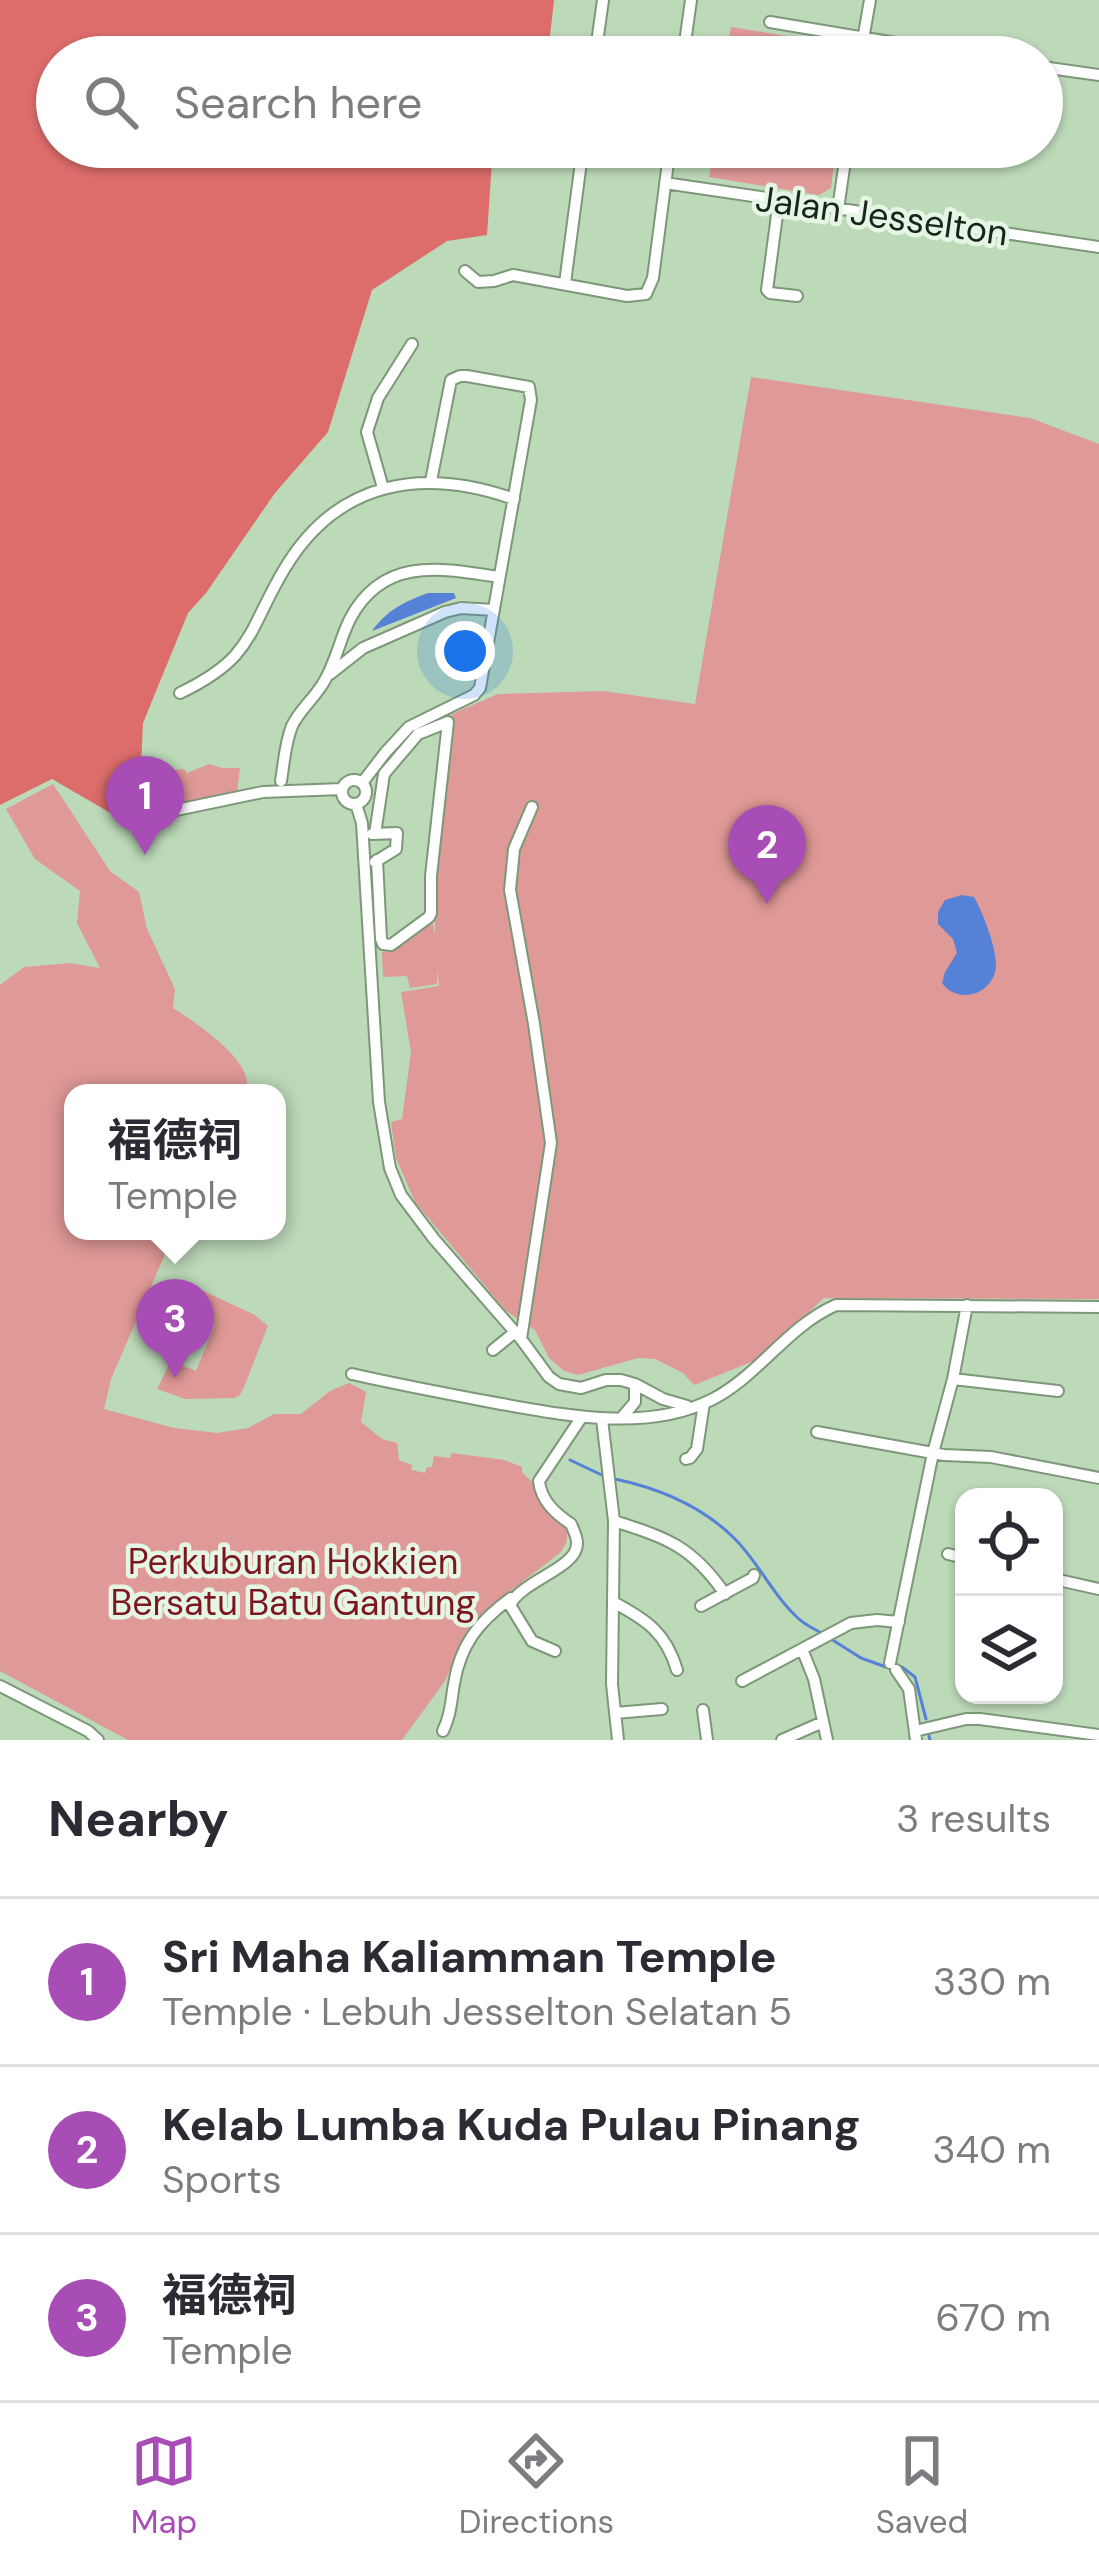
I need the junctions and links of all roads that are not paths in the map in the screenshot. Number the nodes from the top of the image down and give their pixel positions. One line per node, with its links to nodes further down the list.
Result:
1 (603, 0): 5 (street)
2 (691, 0): 6 (street)
3 (870, 0): 8 (street)
4 (770, 22): 7 (street)
5 (599, 36)
6 (686, 36)
7 (851, 36)
8 (863, 36)
9 (1063, 70): 10 (street)
10 (1099, 75)
11 (580, 168): 19 (street)
12 (667, 168): 14 (street)
13 (844, 168): 16 (street)
14 (665, 183): 15 (street, Jalan Jesselton); 19 (street)
15 (779, 200): 16 (street, Jalan Jesselton); 20 (street)
16 (838, 209): 17 (street, Jalan Jesselton)
17 (1099, 247)
18 (465, 271): 19 (street)
19 (565, 284)
20 (796, 296)
21 (412, 344): 23 (street)
22 (431, 481): 23 (street); 24 (street); 24 (street)
23 (383, 488): 28 (street)
24 (514, 499): 25 (street)
25 (499, 578): 26 (street); 27 (street)
26 (494, 610): 27 (street); 30 (street)
27 (328, 676): 29 (street)
28 (180, 693)
29 (281, 782)
30 (362, 783): 31 (street); 32 (street)
31 (342, 790): 32 (street); 34 (street)
32 (356, 804): 35 (street)
33 (532, 807): 40 (street)
34 (163, 808)
35 (369, 834): 36 (street); 36 (street); 37 (street)
36 (377, 860): 37 (street)
37 (365, 868): 40 (street)
38 (968, 1305): 39 (street); 43 (street); 46 (street)
39 (1099, 1307)
40 (518, 1335): 41 (street); 44 (street)
41 (493, 1350)
42 (352, 1374): 49 (street)
43 (953, 1379): 45 (street); 53 (street)
44 (638, 1385): 47 (street); 48 (street); 50 (street)
45 (1058, 1391)
46 (704, 1403): 47 (street); 54 (street)
47 (691, 1407): 48 (street)
48 (652, 1415): 50 (street)
49 (581, 1418): 51 (street); 63 (street)
50 (620, 1418): 51 (street)
51 (602, 1419): 56 (street)
52 (817, 1432): 53 (street)
53 (933, 1454): 55 (street); 66 (street)
54 (686, 1459)
55 (1099, 1478)
56 (614, 1521): 62 (street); 64 (street)
57 (948, 1554): 58 (street)
58 (955, 1556)
59 (754, 1575): 62 (street)
60 (1063, 1581): 61 (street)
61 (1099, 1589)
62 (725, 1594): 65 (street)
63 (511, 1598): 68 (street); 76 (street)
64 (614, 1602): 69 (street); 74 (street)
65 (701, 1606)
66 (899, 1622): 67 (street); 77 (street)
67 (802, 1649): 70 (street); 75 (street)
68 (555, 1651)
69 (677, 1670)
70 (742, 1681)
71 (0, 1686): 79 (street)
72 (662, 1709): 74 (street)
73 (703, 1710): 81 (street)
74 (615, 1713): 80 (street)
75 (824, 1722): 82 (street); 83 (street)
76 (443, 1730)
77 (916, 1735): 78 (street)
78 (1099, 1735)
79 (98, 1740)
80 (617, 1740)
81 (706, 1740)
82 (782, 1740)
83 (827, 1740)

